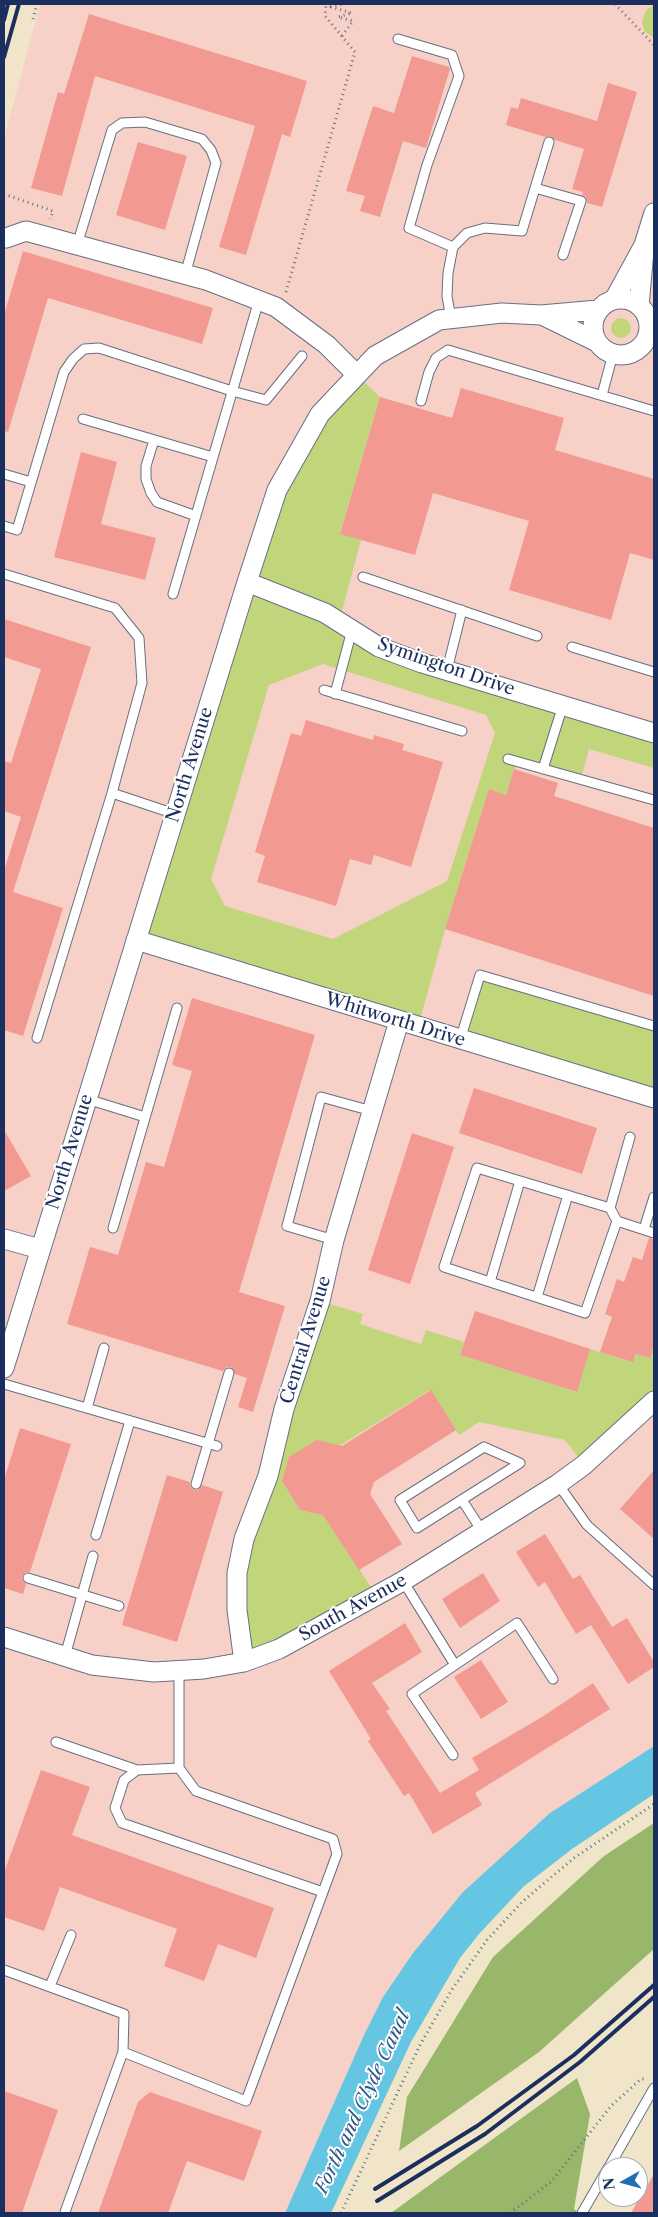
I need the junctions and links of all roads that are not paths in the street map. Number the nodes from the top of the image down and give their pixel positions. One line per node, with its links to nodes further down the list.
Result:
1 (398, 39): 8 (lane)
2 (548, 142): 3 (lane)
3 (535, 188): 8 (lane); 9 (lane)
4 (654, 213): 7 (street)
5 (6, 238): 6 (street)
6 (77, 245): 10 (street); 10 (lane)
7 (644, 245): 12 (street); 13 (street)
8 (453, 247): 15 (lane)
9 (563, 256)
10 (185, 275): 11 (street)
11 (258, 300): 22 (street); 23 (lane)
12 (606, 305): 13 (street); 14 (street, North Avenue); 17 (street)
13 (639, 306): 16 (street)
14 (541, 315): 15 (street, North Avenue); 17 (street, North Avenue)
15 (451, 319): 22 (street, North Avenue)
16 (652, 329): 18 (street)
17 (597, 342): 19 (street)
18 (631, 353): 19 (street); 20 (street)
19 (612, 354): 24 (lane)
20 (654, 355)
21 (302, 356): 23 (lane)
22 (357, 375): 36 (street, North Avenue)
23 (232, 391): 29 (lane); 31 (lane)
24 (602, 395): 25 (lane); 26 (lane)
25 (421, 401)
26 (654, 411)
27 (83, 419): 28 (lane)
28 (154, 440): 29 (lane); 32 (lane)
29 (213, 457): 32 (lane)
30 (4, 474): 31 (lane)
31 (31, 482): 33 (lane)
32 (196, 516): 37 (lane)
33 (4, 526)
34 (4, 574): 51 (lane)
35 (362, 576): 38 (lane)
36 (247, 582): 39 (street, Symington Drive); 53 (street, North Avenue)
37 (173, 594)
38 (462, 610): 40 (lane); 42 (lane)
39 (352, 630): 42 (street, Symington Drive); 45 (lane)
40 (537, 636)
41 (572, 647): 43 (lane)
42 (447, 670): 46 (street, Symington Drive)
43 (654, 672)
44 (324, 690): 45 (lane)
45 (335, 694): 47 (lane)
46 (563, 706): 48 (street, Symington Drive); 50 (lane)
47 (462, 731)
48 (654, 733)
49 (508, 759): 50 (lane)
50 (542, 769): 52 (lane)
51 (112, 793): 53 (lane); 58 (lane)
52 (654, 800)
53 (175, 814): 54 (street, North Avenue)
54 (136, 940): 56 (street, Whitworth Drive); 61 (street, North Avenue)
55 (177, 1008): 63 (lane)
56 (399, 1022): 59 (street, Whitworth Drive); 62 (street, Central Avenue)
57 (654, 1026): 59 (lane)
58 (37, 1038)
59 (460, 1040): 60 (street, Whitworth Drive)
60 (654, 1098)
61 (87, 1099): 63 (lane); 75 (street, North Avenue)
62 (372, 1111): 74 (street, Central Avenue); 74 (lane)
63 (145, 1117): 70 (lane)
64 (630, 1138): 68 (lane)
65 (520, 1181): 66 (lane); 76 (lane); 76 (lane)
66 (568, 1195): 68 (lane); 77 (lane)
67 (654, 1197): 71 (lane)
68 (610, 1208): 69 (lane)
69 (617, 1220): 71 (lane); 77 (lane)
70 (113, 1228)
71 (644, 1229): 72 (lane)
72 (654, 1233)
73 (4, 1239): 75 (street)
74 (334, 1240): 100 (street, Central Avenue)
75 (40, 1249): 79 (street, North Avenue)
76 (490, 1282): 77 (lane)
77 (537, 1297)
78 (104, 1348): 83 (lane)
79 (4, 1368)
80 (229, 1372): 85 (lane)
81 (4, 1384): 83 (lane)
82 (654, 1402): 88 (street, South Avenue)
83 (87, 1408): 84 (lane)
84 (130, 1421): 85 (lane); 91 (lane)
85 (207, 1443): 86 (lane); 87 (lane)
86 (217, 1446)
87 (196, 1484)
88 (558, 1484): 90 (street, South Avenue); 95 (lane)
89 (462, 1500): 89 (lane); 90 (lane)
90 (482, 1531): 94 (street, South Avenue)
91 (96, 1536)
92 (93, 1556): 96 (lane)
93 (28, 1578): 96 (lane)
94 (403, 1581): 100 (street, South Avenue); 101 (lane)
95 (654, 1585)
96 (82, 1595): 97 (lane); 99 (lane)
97 (120, 1606)
98 (4, 1637): 99 (street, South Avenue)
99 (65, 1656): 102 (street, South Avenue)
100 (244, 1662): 102 (street, South Avenue)
101 (455, 1664): 103 (lane); 105 (lane)
102 (179, 1672): 106 (lane)
103 (553, 1679)
104 (56, 1742): 107 (lane)
105 (453, 1755)
106 (180, 1768): 107 (lane); 108 (lane)
107 (137, 1770): 108 (lane)
108 (323, 1892): 112 (lane)
109 (71, 1934): 111 (lane)
110 (4, 1970): 111 (lane)
111 (50, 1986): 112 (lane)
112 (123, 2052): 116 (lane)
113 (654, 2088): 114 (lane)
114 (614, 2157)
115 (598, 2185): 117 (lane)
116 (65, 2212)
117 (582, 2213)

